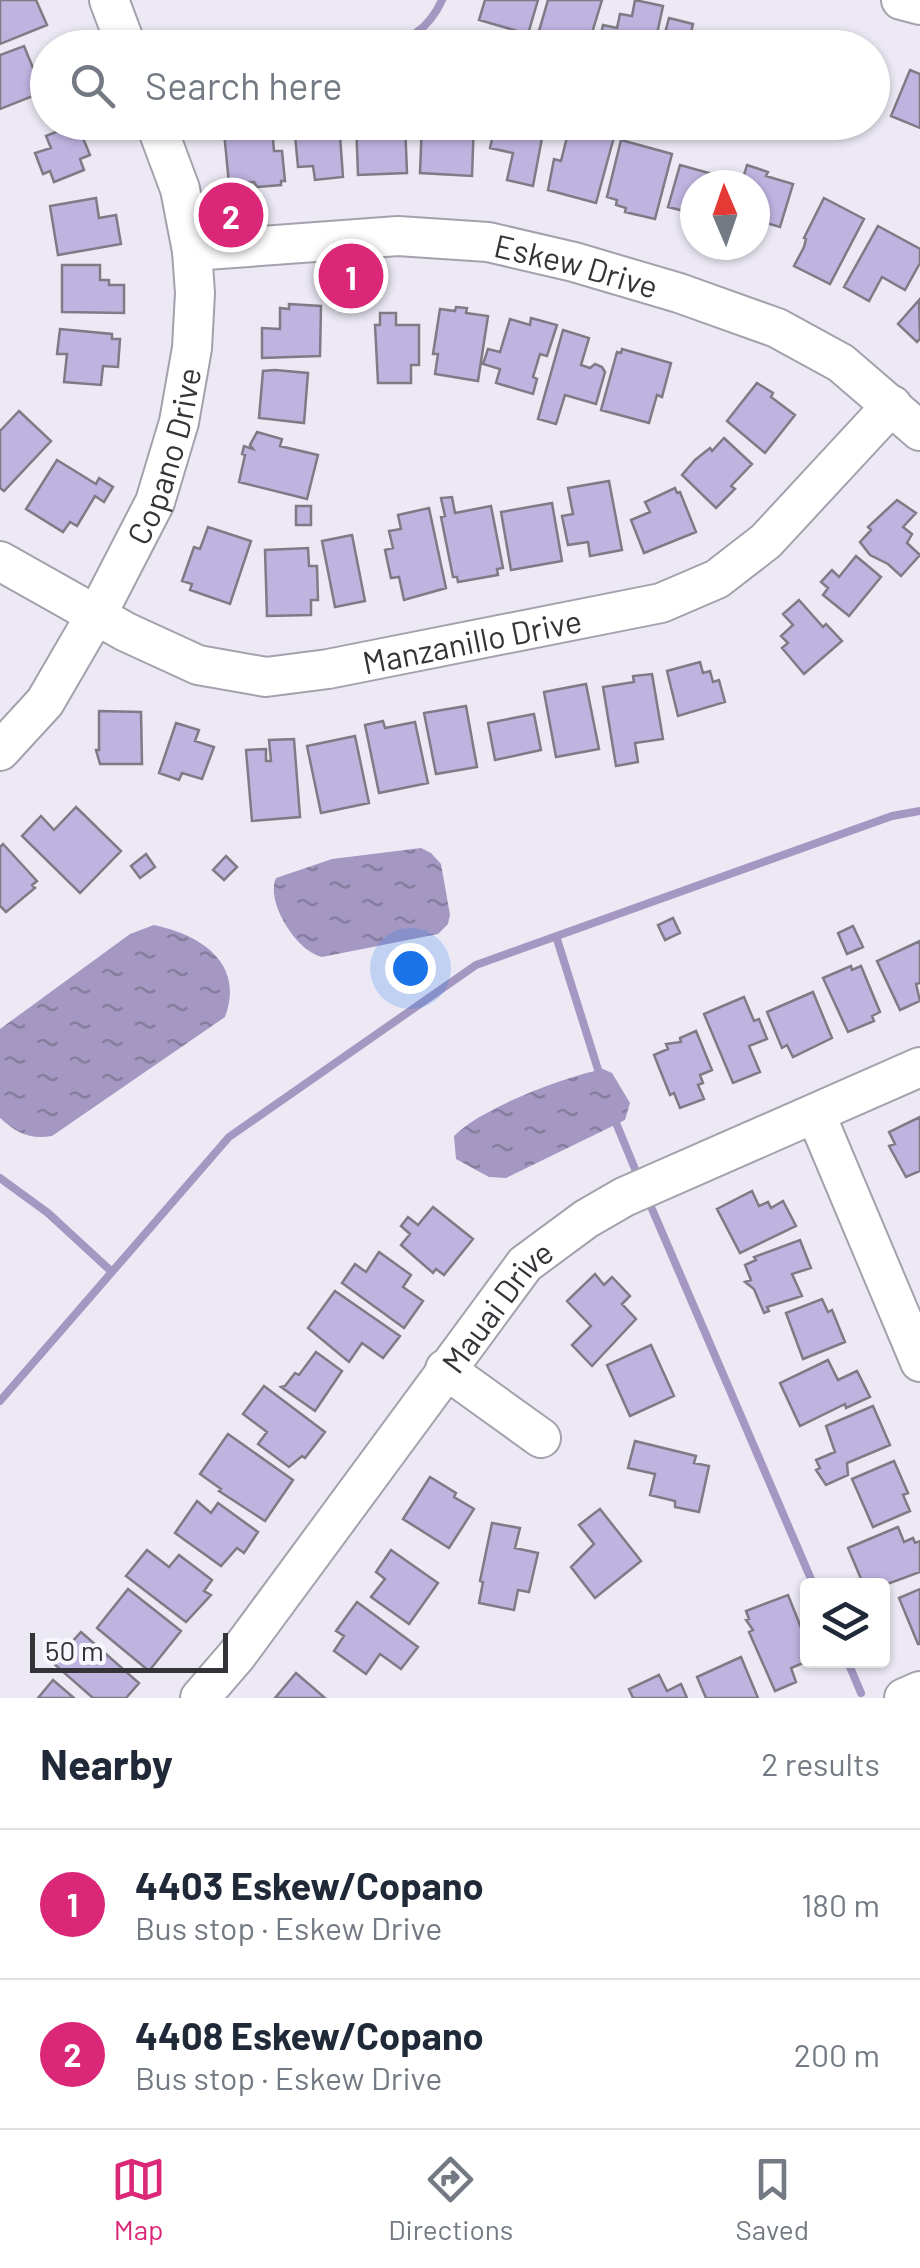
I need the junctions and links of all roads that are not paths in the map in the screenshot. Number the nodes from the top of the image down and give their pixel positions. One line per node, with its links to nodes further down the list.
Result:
1 (109, 0): 4 (street)
2 (901, 0): 3 (street)
3 (920, 6)
4 (120, 30)
5 (162, 140): 6 (street, Copano Drive)
6 (192, 251): 7 (street, Eskew Drive); 10 (street, Copano Drive)
7 (892, 405): 8 (street, Eskew Drive); 10 (street, Manzanillo Drive)
8 (920, 431)
9 (0, 561): 10 (street, Manzanillo Drive)
10 (96, 615): 11 (street, Copano Drive)
11 (0, 751)
12 (920, 1067): 13 (street, Mauai Drive)
13 (816, 1115): 14 (street); 15 (street, Mauai Drive)
14 (920, 1362)
15 (445, 1369): 16 (street); 18 (street, Mauai Drive)
16 (541, 1438)
17 (920, 1691): 19 (street)
18 (200, 1698)
19 (904, 1698)

